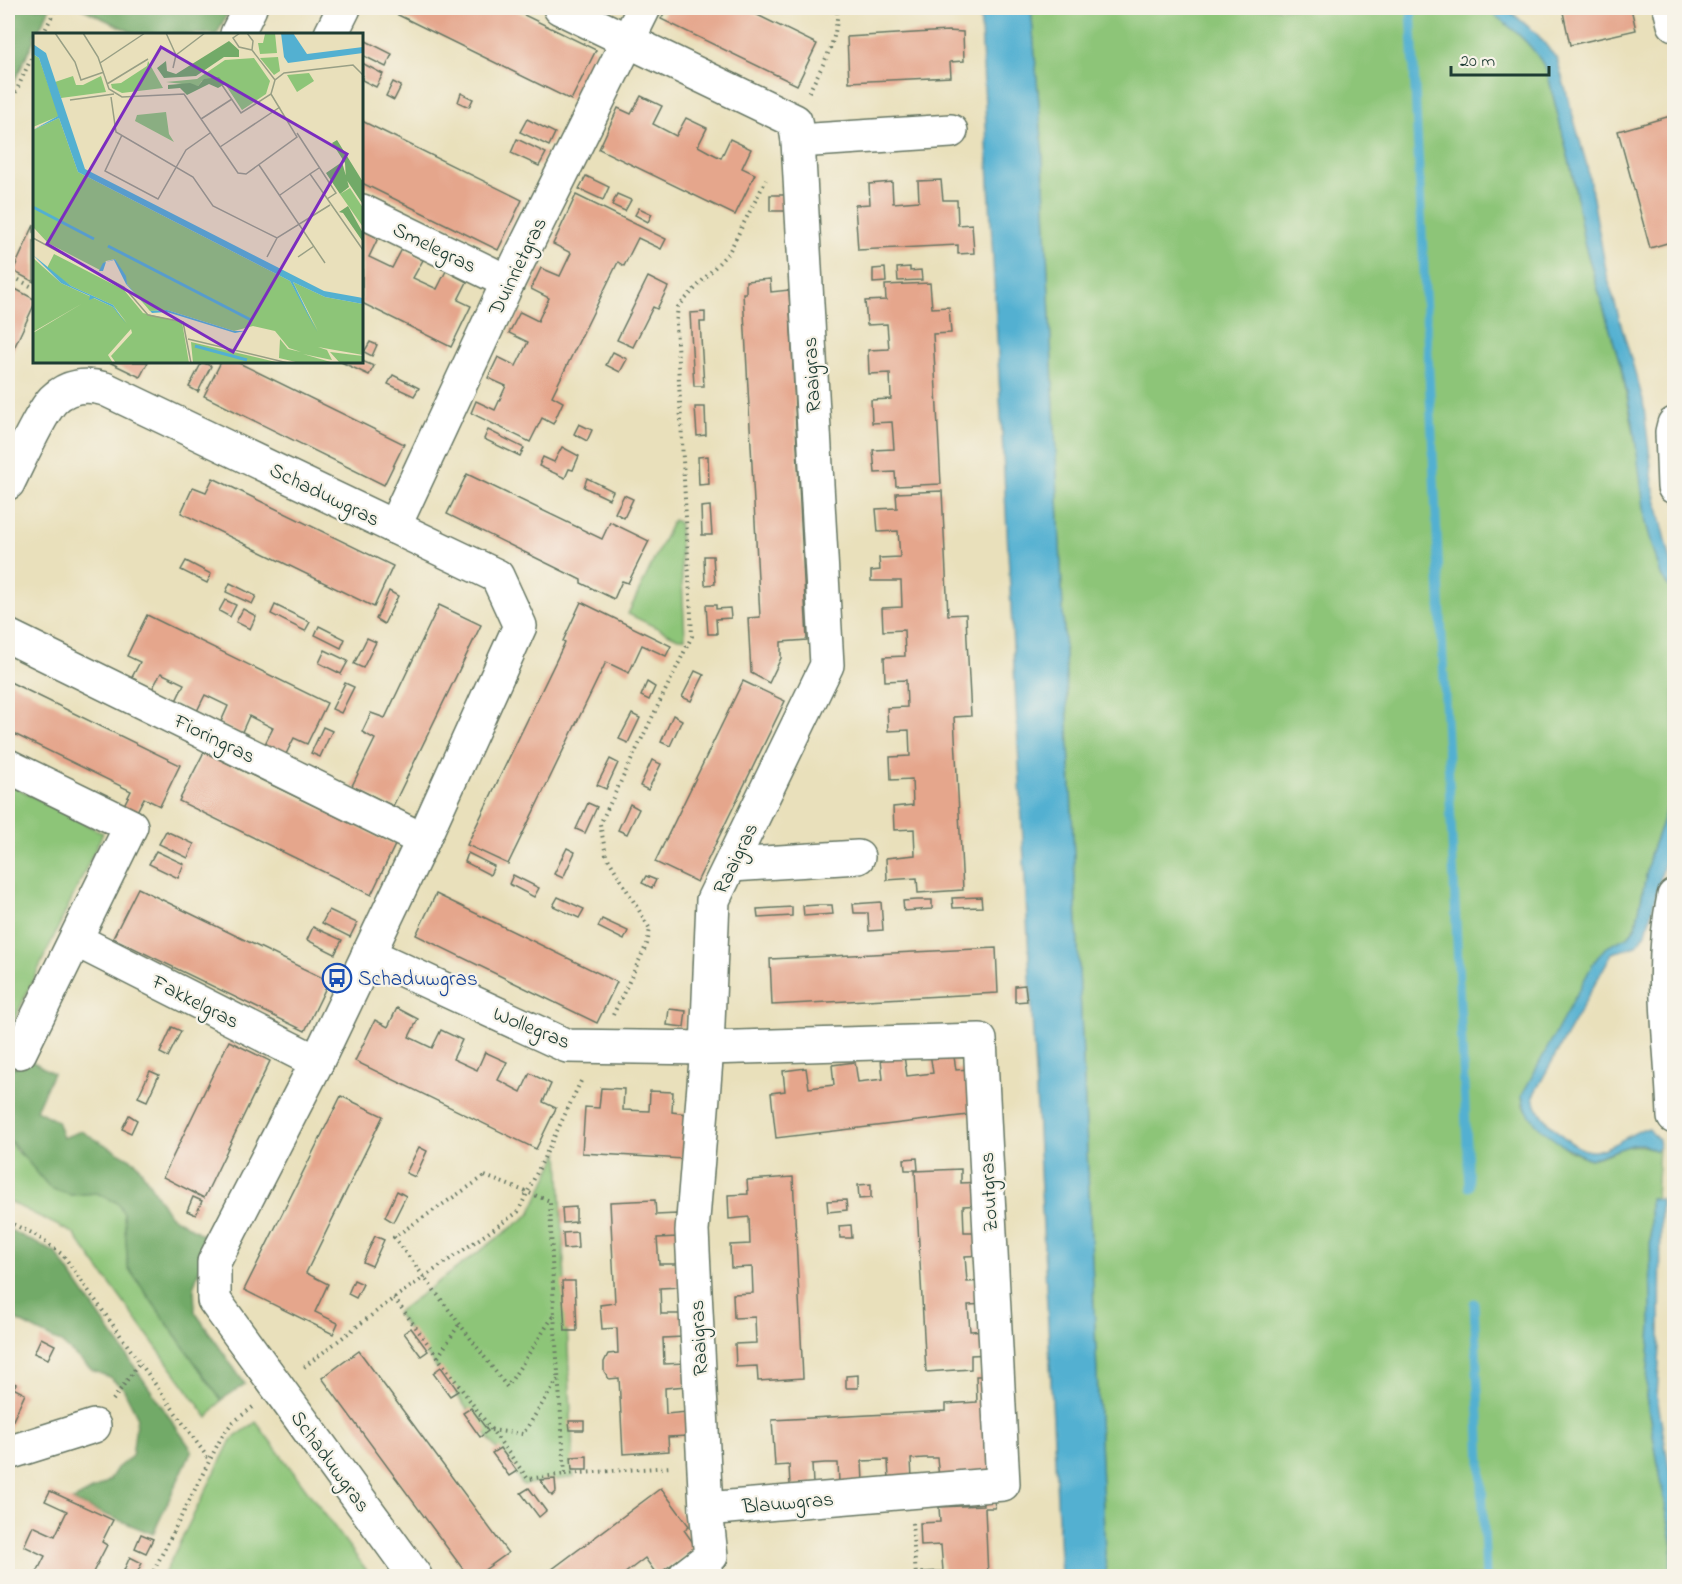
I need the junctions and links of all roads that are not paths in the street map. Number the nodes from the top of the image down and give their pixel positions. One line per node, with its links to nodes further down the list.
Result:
1 (250, 8): 7 (street)
2 (344, 8): 8 (street)
3 (560, 8): 9 (street)
4 (644, 8): 9 (street, Duinrietgras)
5 (1670, 8): 6 (street)
6 (1674, 24)
7 (238, 33)
8 (332, 33)
9 (628, 41): 10 (street); 13 (street, Duinrietgras)
10 (796, 131): 11 (street); 24 (street, Raaigras)
11 (951, 132)
12 (363, 212): 13 (street, Smelegras)
13 (508, 282): 19 (street, Duinrietgras)
14 (72, 363): 15 (street)
15 (53, 400): 17 (street); 19 (street, Schaduwgras)
16 (1674, 424): 18 (street)
17 (8, 483)
18 (1674, 487)
19 (394, 527): 22 (street, Schaduwgras)
20 (8, 636): 22 (street, Fioringras)
21 (8, 766): 26 (street)
22 (423, 840): 27 (street, Schaduwgras)
23 (858, 857): 24 (street)
24 (732, 865): 28 (street, Raaigras)
25 (1674, 896): 31 (street)
26 (76, 940): 29 (street); 30 (street, Fakkelgras)
27 (368, 954): 28 (street, Wollegras); 30 (street, Schaduwgras)
28 (707, 1048): 34 (street, Zoutgras); 35 (street, Raaigras)
29 (20, 1052)
30 (317, 1062): 36 (street, Schaduwgras)
31 (1674, 1118)
32 (94, 1426): 33 (street)
33 (8, 1453)
34 (869, 1496): 35 (street, Blauwgras)
35 (706, 1509): 37 (street, Raaigras)
36 (415, 1576)
37 (685, 1576)

